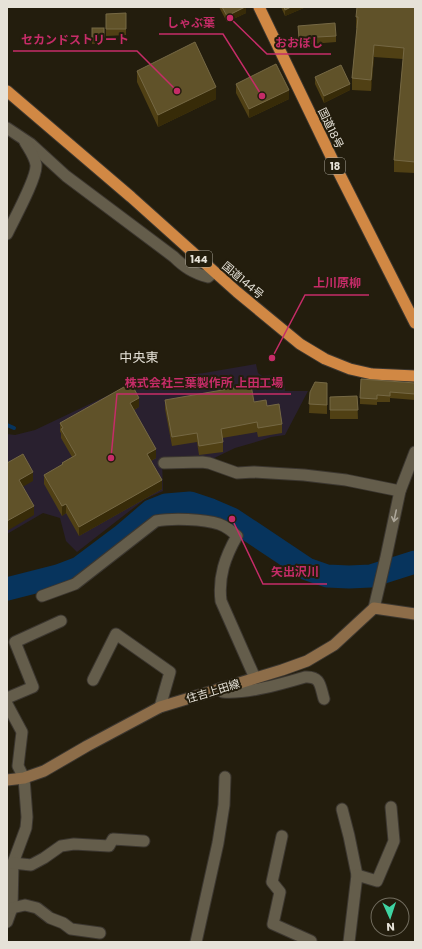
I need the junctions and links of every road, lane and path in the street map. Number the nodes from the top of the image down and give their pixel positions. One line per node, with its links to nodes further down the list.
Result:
1 (259, 7): 7 (highway, 国道18号 / 18)
2 (7, 91): 6 (highway, 国道144号 / 144)
3 (7, 128): 4 (street)
4 (23, 138): 5 (street); 6 (street)
5 (7, 234)
6 (214, 272): 8 (highway, 国道144号 / 144)
7 (415, 323)
8 (415, 376)
9 (415, 452): 11 (street)
10 (164, 463): 11 (street)
11 (400, 491): 13 (street, one-way to 13)
12 (42, 596): 17 (street)
13 (374, 608): 14 (main road); 16 (main road, 住吉上田線)
14 (415, 614)
15 (61, 622): 21 (street)
16 (268, 674): 17 (main road, 住吉上田線); 18 (street)
17 (255, 678): 20 (main road, 住吉上田線)
18 (296, 679): 20 (street); 22 (street)
19 (93, 680): 24 (street)
20 (220, 688): 24 (main road, 住吉上田線)
21 (7, 698)
22 (324, 699)
23 (7, 704): 26 (street)
24 (160, 707): 26 (main road, 住吉上田線)
25 (225, 777): 37 (street)
26 (24, 778): 27 (main road, 住吉上田線); 32 (street)
27 (7, 780)
28 (391, 807): 33 (street)
29 (342, 809): 33 (street)
30 (282, 836): 38 (street)
31 (144, 841): 32 (street)
32 (13, 863): 34 (street)
33 (357, 875): 39 (street)
34 (12, 908): 35 (street); 36 (street)
35 (7, 922)
36 (100, 933)
37 (196, 942)
38 (310, 942)
39 (349, 942)

